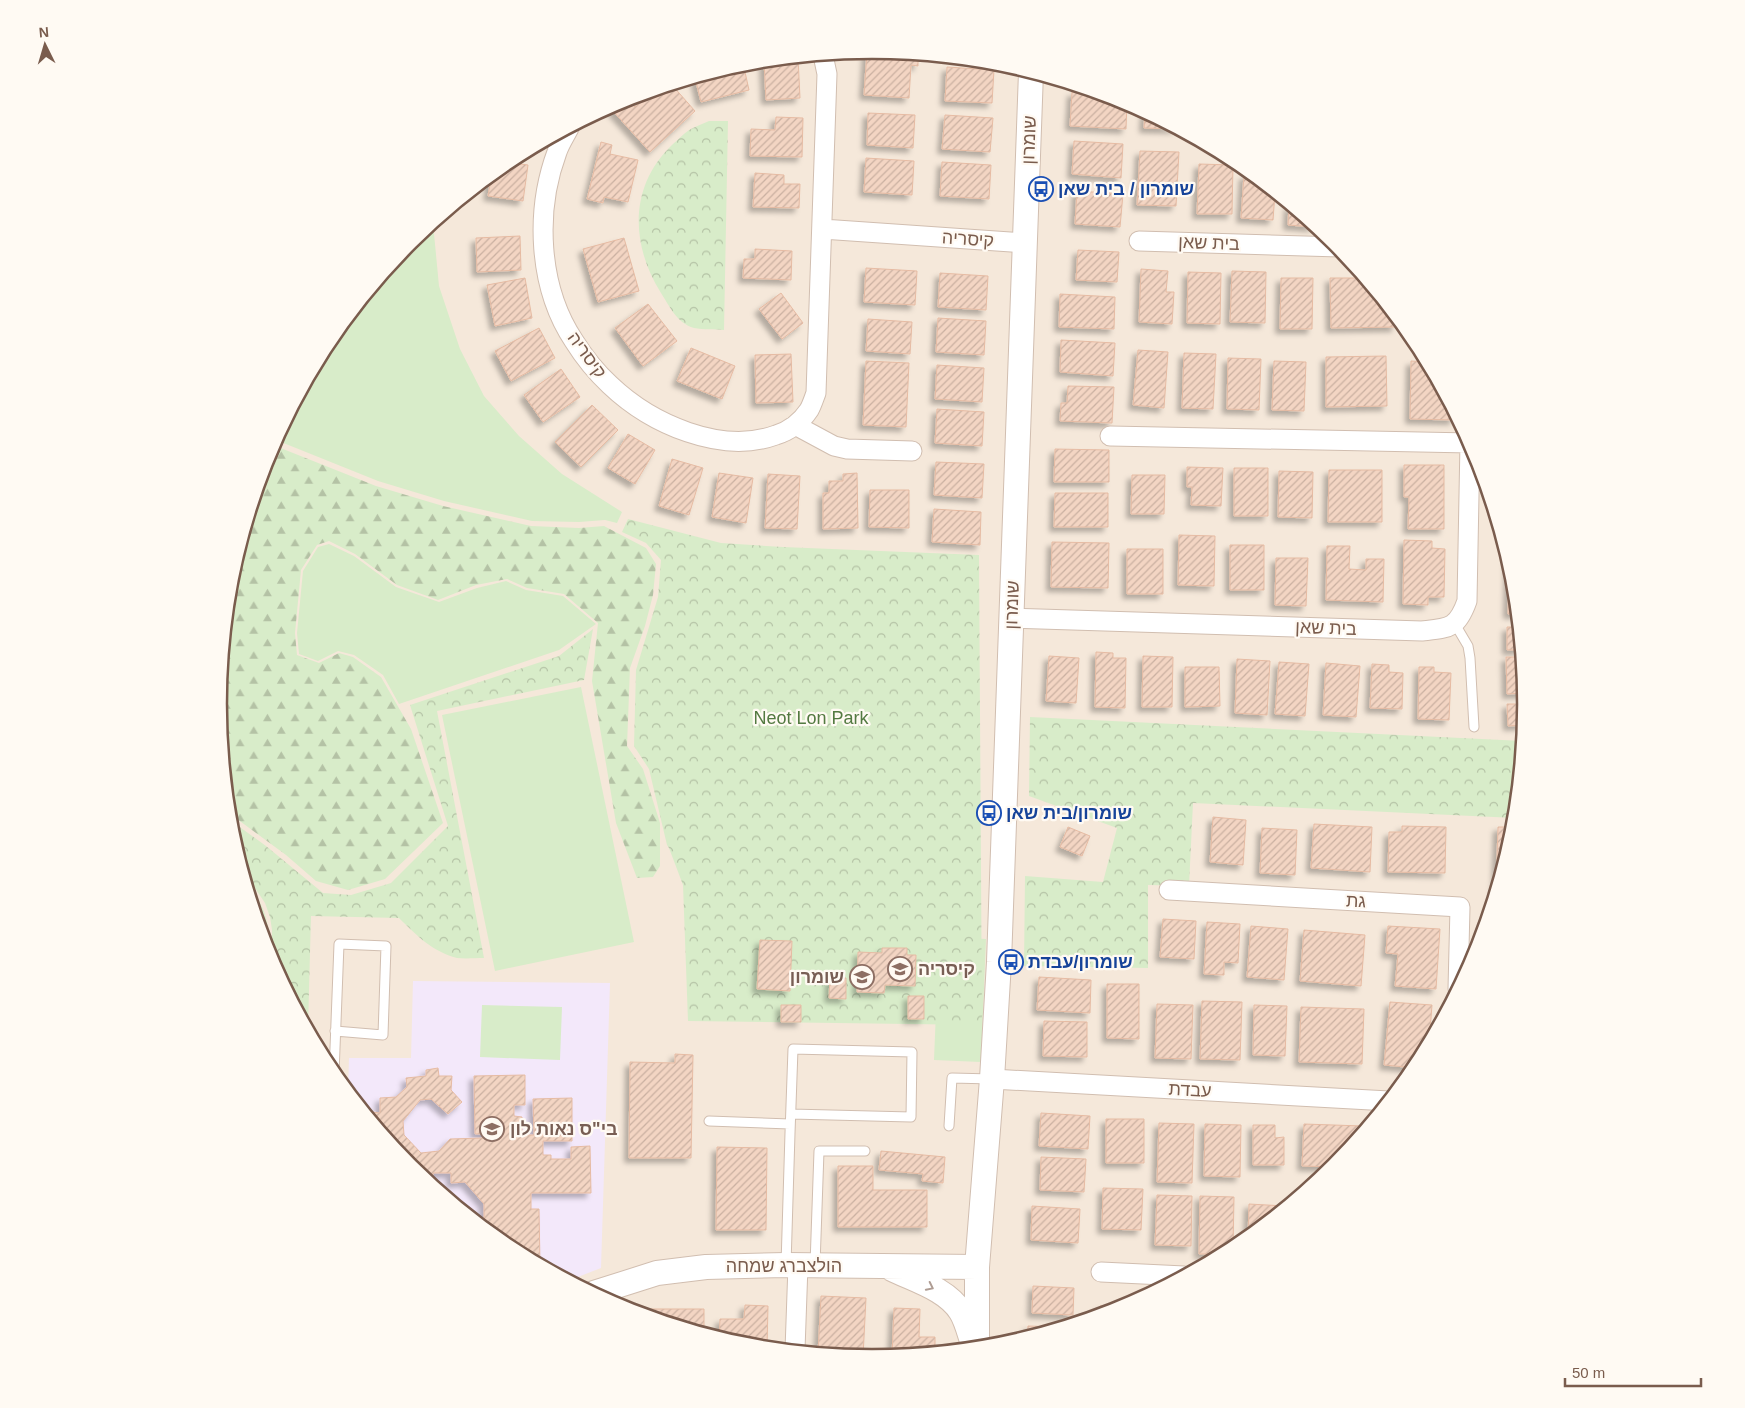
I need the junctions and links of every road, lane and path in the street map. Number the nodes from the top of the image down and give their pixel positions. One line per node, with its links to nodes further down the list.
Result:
1 (824, 61): 4 (street, קיסריה)
2 (1031, 79): 6 (street, שומרון)
3 (566, 137): 8 (street, קיסריה)
4 (822, 229): 6 (street, קיסריה); 8 (street, קיסריה)
5 (1139, 241): 7 (street, בית שאן)
6 (1025, 243): 13 (street, שומרון)
7 (1328, 247)
8 (795, 425): 11 (street)
9 (1110, 436): 10 (street)
10 (1462, 442)
11 (912, 451)
12 (1470, 459): 14 (street)
13 (1011, 618): 14 (street, בית שאן); 20 (street, שומרון)
14 (1455, 624): 15 (lane)
15 (1474, 727)
16 (1169, 890): 17 (street, גת)
17 (1458, 973)
18 (336, 1031): 18 (lane); 19 (lane)
19 (335, 1060)
20 (992, 1079): 21 (street, עבדת); 25 (lane); 29 (street, שומרון)
21 (1381, 1101)
22 (790, 1114): 22 (lane); 24 (lane)
23 (709, 1120): 24 (lane)
24 (790, 1124): 27 (lane)
25 (950, 1126)
26 (865, 1151): 27 (lane)
27 (800, 1265): 28 (street, הולצברג שמחה); 32 (street, הולצברג שמחה); 35 (street)
28 (886, 1266): 29 (street, הולצברג שמחה); 33 (street, one-way to 33)
29 (977, 1267): 34 (street, שומרון)
30 (1101, 1272): 31 (street)
31 (1172, 1275)
32 (603, 1290)
33 (973, 1341)
34 (976, 1341)
35 (795, 1345)

